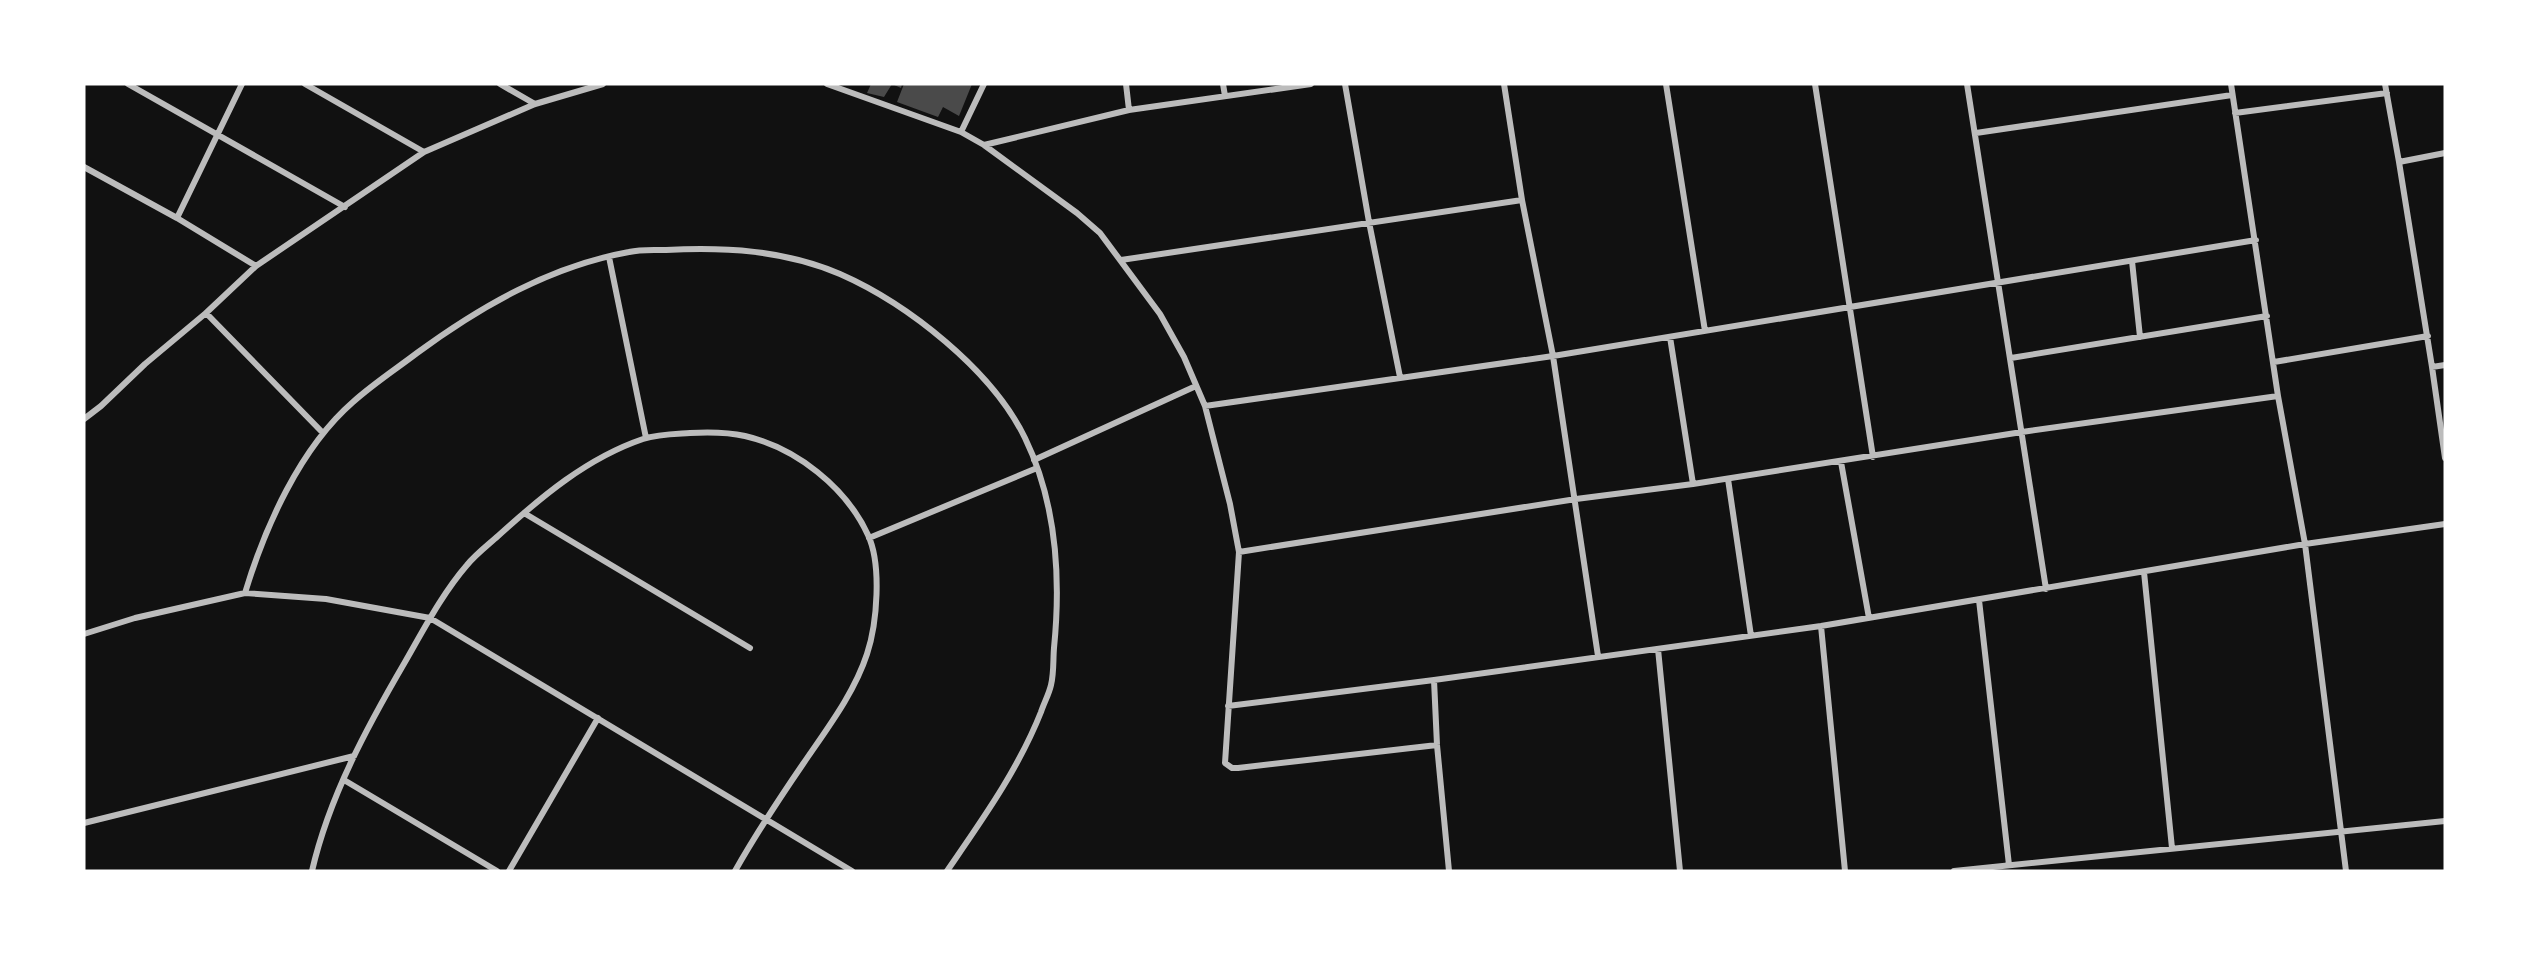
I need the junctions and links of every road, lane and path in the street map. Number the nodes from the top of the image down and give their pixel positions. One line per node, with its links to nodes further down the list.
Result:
1 (128, 84): 26 (street)
2 (242, 84): 26 (street)
3 (305, 84): 28 (street)
4 (500, 84): 21 (street)
5 (603, 84): 21 (street)
6 (827, 84): 24 (street)
7 (984, 84): 24 (street)
8 (1126, 84): 22 (street)
9 (1223, 84): 20 (street)
10 (1311, 84): 20 (street)
11 (1345, 84): 35 (street)
12 (1504, 84): 32 (street)
13 (1666, 84): 45 (street)
14 (1815, 84): 42 (street)
15 (1967, 84): 25 (street)
16 (2230, 84): 19 (street)
17 (2385, 84): 18 (street)
18 (2387, 93): 23 (street); 30 (street)
19 (2232, 95): 23 (street); 25 (street)
20 (1225, 96): 22 (street)
21 (535, 104): 28 (street)
22 (1129, 110): 27 (street)
23 (2235, 113): 36 (street)
24 (961, 132): 27 (street)
25 (1976, 133): 41 (street)
26 (218, 136): 33 (street); 34 (street)
27 (984, 145): 38 (street)
28 (424, 152): 33 (street)
29 (2445, 153): 30 (street)
30 (2399, 162): 46 (street)
31 (84, 166): 34 (street)
32 (1522, 200): 35 (street); 49 (street)
33 (345, 207): 40 (street)
34 (177, 218): 40 (street)
35 (1369, 222): 38 (street); 54 (street)
36 (2256, 240): 39 (street); 44 (street)
37 (609, 257): 60 (street); 61 (street); 64 (street)
38 (1121, 260): 55 (street)
39 (2132, 261): 41 (street); 48 (street)
40 (256, 266): 43 (street)
41 (2000, 283): 42 (street); 50 (street)
42 (1850, 309): 45 (street); 62 (street)
43 (206, 313): 58 (street); 60 (street)
44 (2267, 316): 48 (street); 51 (street)
45 (1705, 331): 47 (street)
46 (2428, 336): 51 (street); 53 (street)
47 (1670, 337): 49 (street); 68 (street)
48 (2140, 337): 50 (street)
49 (1553, 356): 54 (street); 69 (street)
50 (2011, 358): 59 (street)
51 (2274, 362): 56 (street)
52 (2445, 365): 53 (street)
53 (2432, 367): 63 (street)
54 (1400, 376): 57 (street)
55 (1196, 386): 57 (street); 64 (street)
56 (2278, 396): 59 (street); 73 (street)
57 (1205, 406): 74 (street)
58 (84, 418)
59 (2022, 432): 62 (street); 76 (street)
60 (322, 433): 77 (street)
61 (646, 438): 70 (street); 72 (street)
62 (1873, 457): 65 (street)
63 (2445, 458)
64 (1034, 460): 66 (street)
65 (1841, 462): 67 (street); 80 (street)
66 (1037, 468): 72 (street); 104 (street)
67 (1728, 479): 68 (street); 83 (street)
68 (1693, 484): 69 (street)
69 (1576, 499): 74 (street); 86 (street)
70 (524, 513): 79 (street); 84 (street)
71 (2445, 524): 73 (street)
72 (870, 538): 93 (street)
73 (2305, 544): 75 (street); 96 (street)
74 (1239, 552): 88 (street)
75 (2144, 572): 76 (street); 97 (street)
76 (2046, 589): 78 (street)
77 (245, 593): 79 (street); 82 (street)
78 (1979, 600): 80 (street); 98 (street)
79 (430, 618): 89 (street); 91 (street)
80 (1869, 618): 81 (street)
81 (1821, 626): 83 (street); 107 (street)
82 (84, 634)
83 (1751, 636): 85 (street)
84 (750, 648)
85 (1658, 649): 86 (street); 106 (street)
86 (1598, 656): 87 (street)
87 (1434, 680): 88 (street); 90 (street)
88 (1228, 706): 90 (street)
89 (598, 718): 93 (street); 101 (street)
90 (1437, 745): 105 (street)
91 (354, 756): 92 (street); 95 (street)
92 (344, 780): 99 (street); 100 (street)
93 (766, 818): 102 (street); 103 (street)
94 (2445, 821): 96 (street)
95 (84, 823)
96 (2342, 831): 97 (street); 109 (street)
97 (2172, 848): 98 (street)
98 (2009, 865): 108 (street)
99 (312, 871)
100 (497, 871)
101 (509, 871)
102 (735, 871)
103 (852, 871)
104 (947, 871)
105 (1449, 871)
106 (1680, 871)
107 (1845, 871)
108 (1954, 871)
109 (2346, 871)

